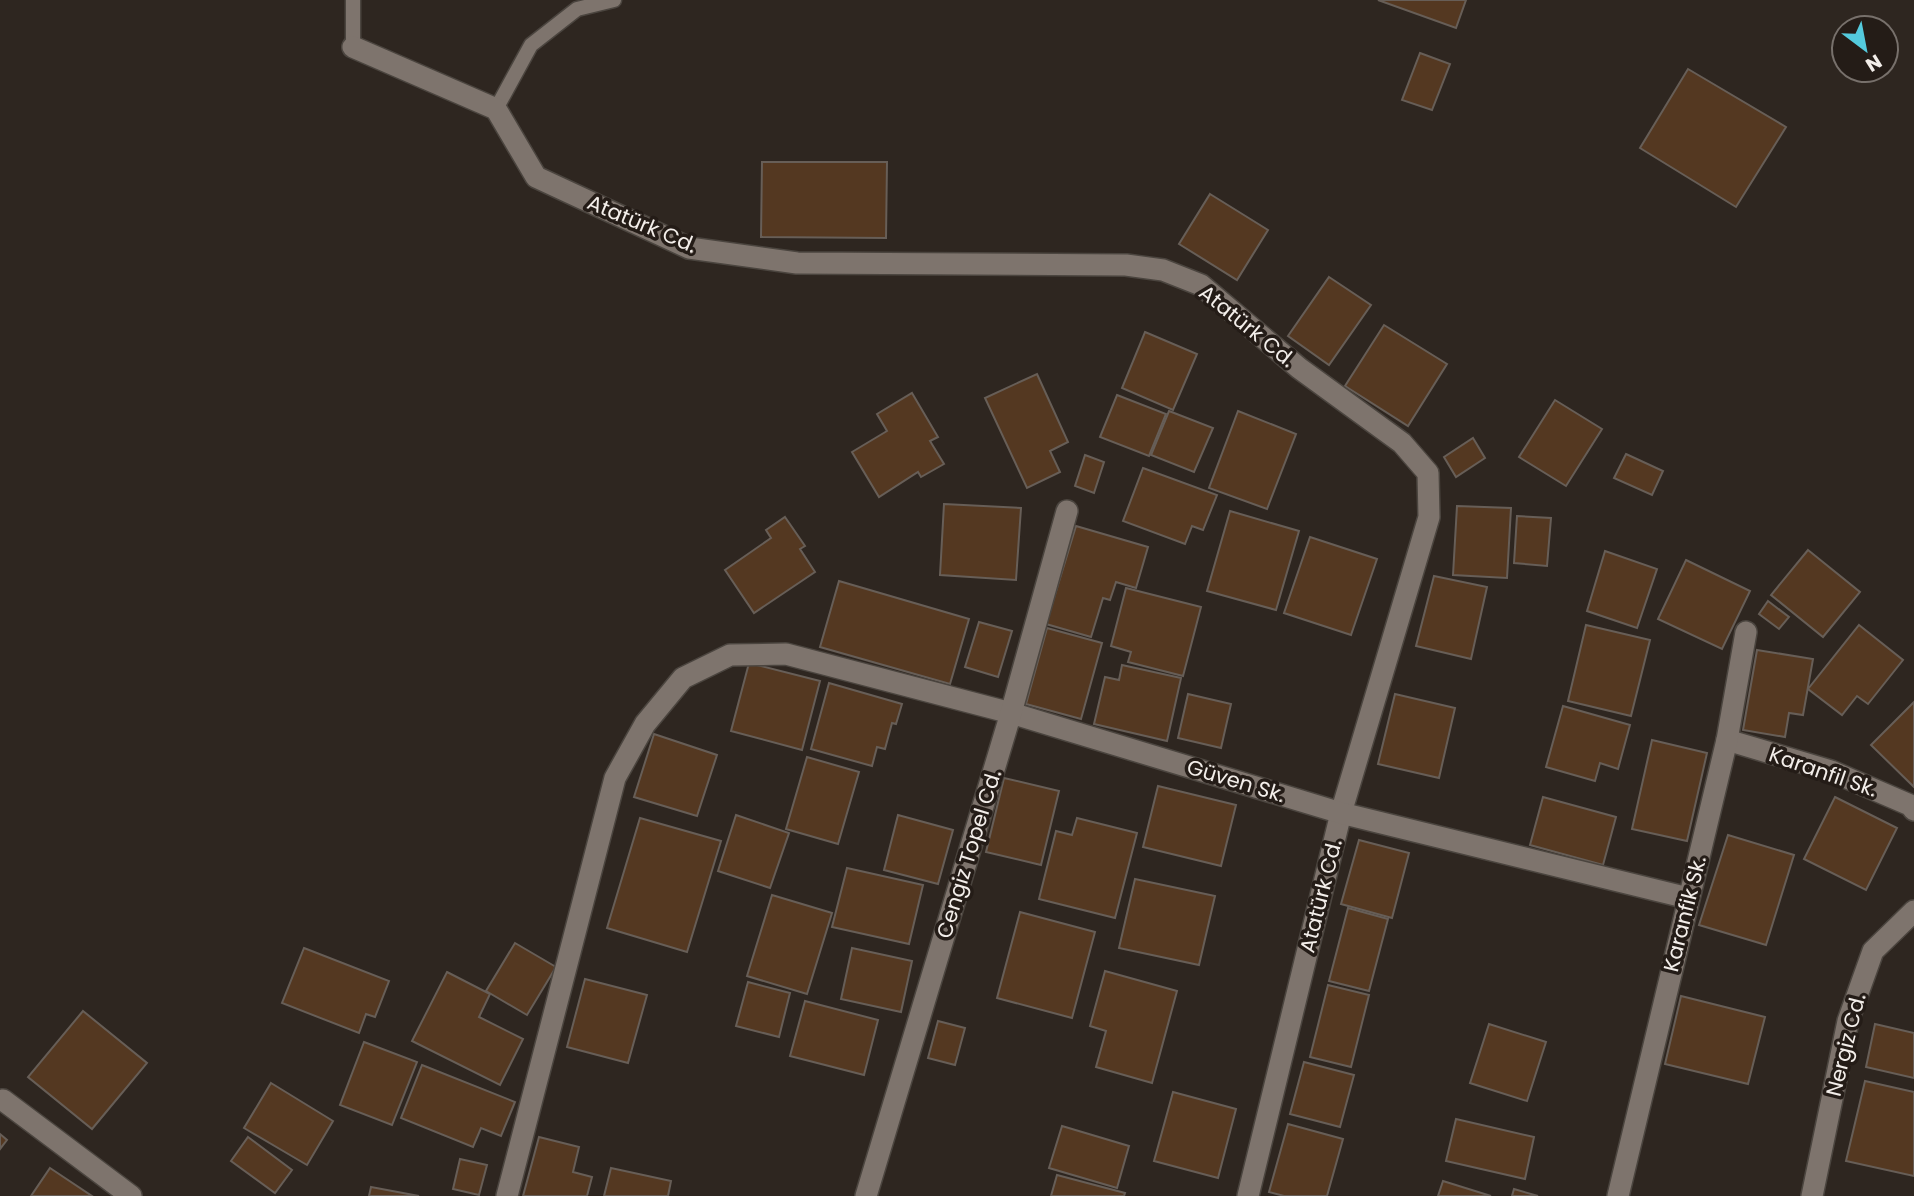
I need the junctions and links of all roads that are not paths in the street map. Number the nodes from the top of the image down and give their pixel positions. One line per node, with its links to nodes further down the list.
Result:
1 (353, 0): 3 (lane)
2 (614, 0): 4 (lane)
3 (353, 47): 4 (street)
4 (496, 109): 10 (street, Atatürk Cd.)
5 (1067, 511): 7 (street, Cengiz Topel Cd.)
6 (1746, 632): 8 (street, Karanfik Sk.)
7 (1012, 713): 10 (street, Güven Sk.); 15 (street, Güven Sk.); 16 (street, Cengiz Topel Cd.)
8 (1727, 740): 9 (street, Karanfil Sk.); 11 (street, Karanfik Sk.)
9 (1914, 810)
10 (1341, 813): 11 (street, Güven Sk.); 17 (street, Atatürk Cd.)
11 (1688, 898): 18 (street, Karanfik Sk.)
12 (1914, 911): 19 (street, Nergiz Cd.)
13 (3, 1100): 14 (street)
14 (131, 1196)
15 (507, 1196)
16 (866, 1196)
17 (1248, 1196)
18 (1618, 1196)
19 (1812, 1196)

